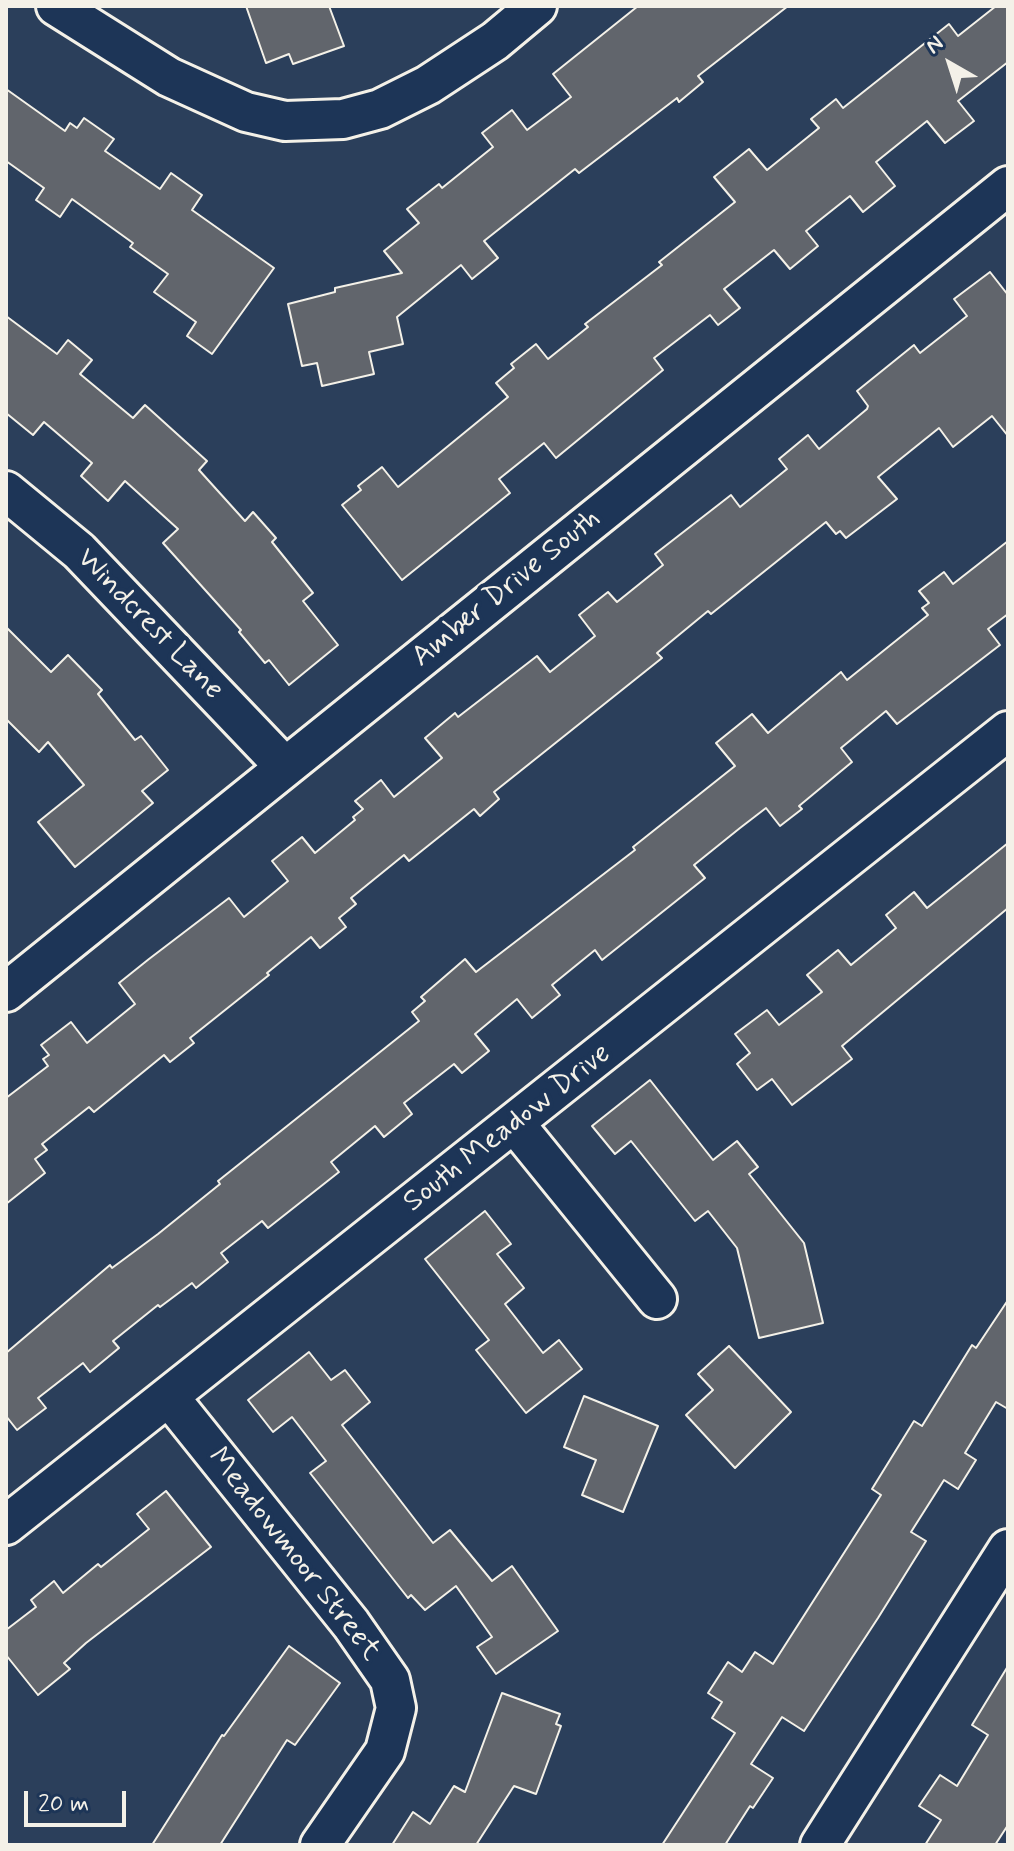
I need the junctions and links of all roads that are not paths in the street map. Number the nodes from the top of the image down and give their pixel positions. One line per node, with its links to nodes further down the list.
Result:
1 (56, 6): 2 (street)
2 (537, 6)
3 (1008, 186): 6 (street, Amber Drive South)
4 (6, 491): 6 (street, Windcrest Lane)
5 (1008, 731): 8 (street, South Meadow Drive)
6 (285, 767): 7 (street, Amber Drive South)
7 (6, 992)
8 (515, 1124): 9 (street); 10 (street, South Meadow Drive)
9 (657, 1299)
10 (169, 1397): 11 (street, South Meadow Drive); 13 (street, Meadowmoor Street)
11 (6, 1525)
12 (1008, 1549): 14 (street)
13 (320, 1845)
14 (820, 1845)

